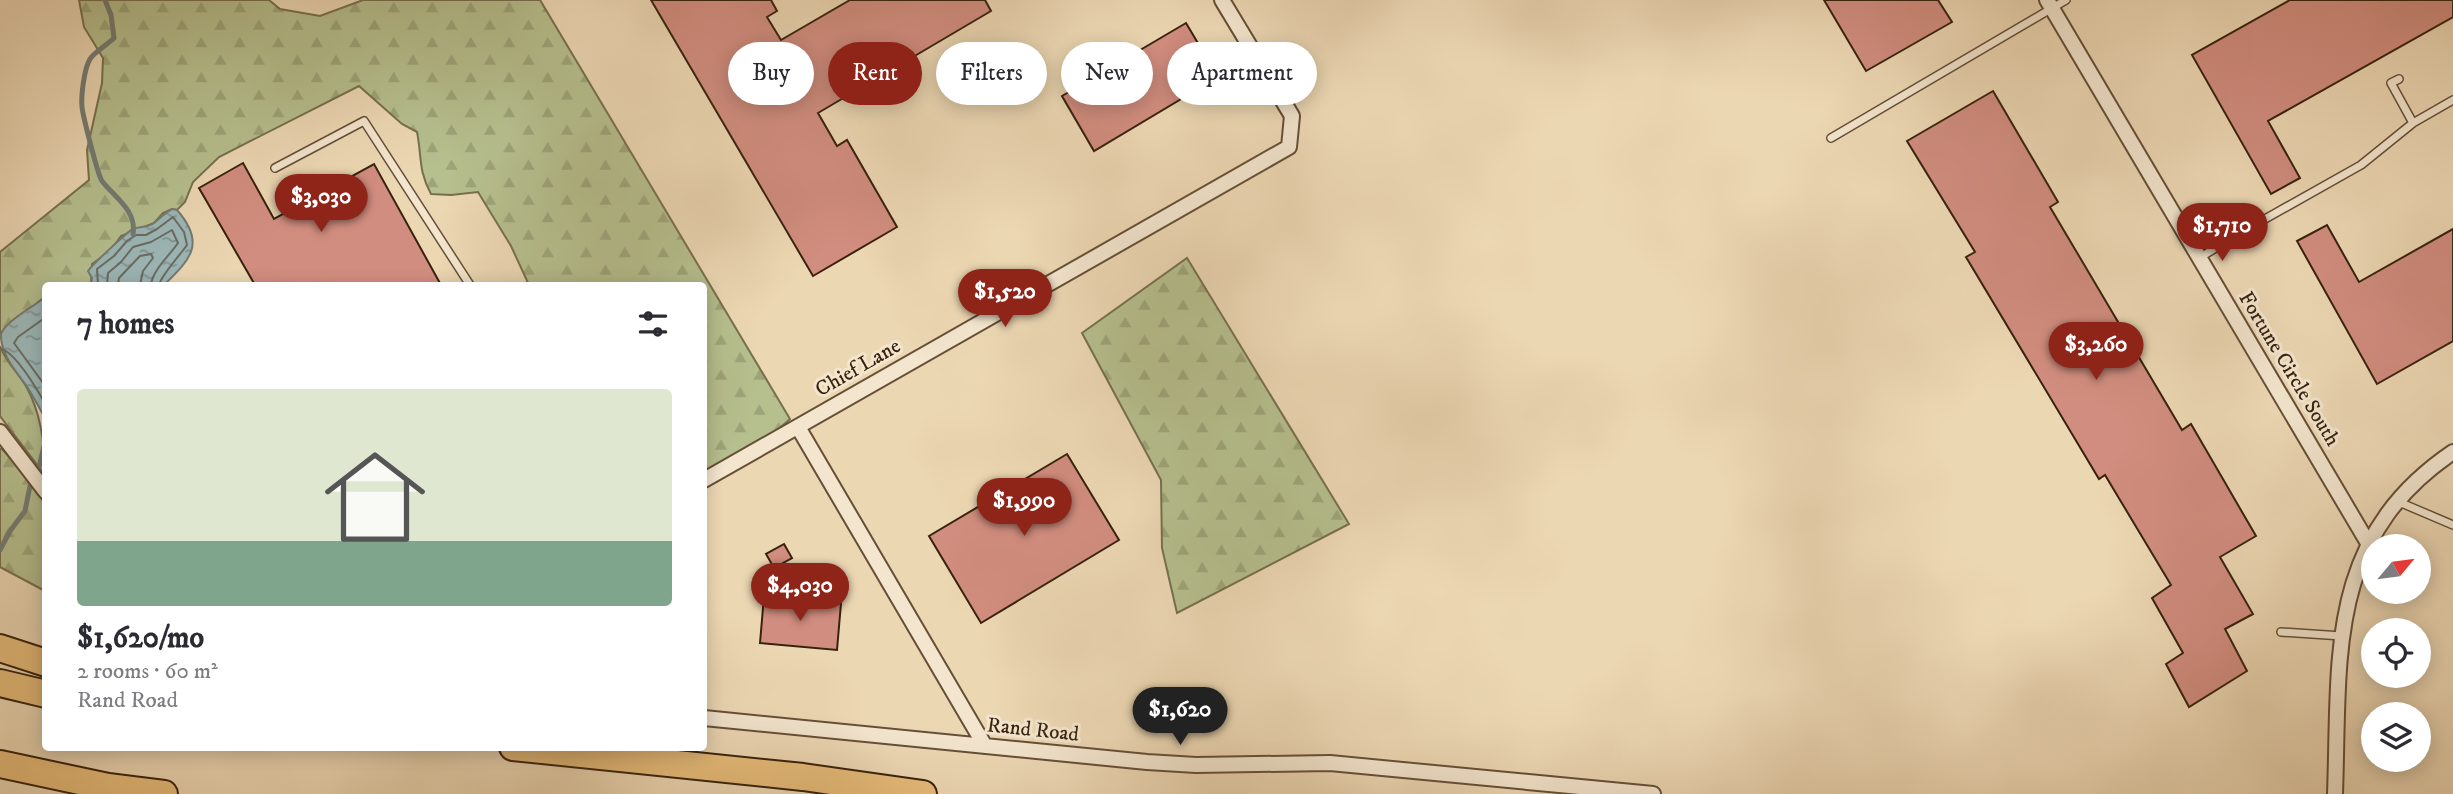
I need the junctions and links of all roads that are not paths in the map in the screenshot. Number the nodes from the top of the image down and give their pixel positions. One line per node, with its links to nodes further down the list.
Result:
1 (1222, 0): 11 (street, Chief Lane)
2 (2066, 0): 3 (lane)
3 (2049, 4): 7 (lane); 9 (street, Fortune Circle South)
4 (2399, 79): 6 (lane)
5 (2453, 100): 6 (lane)
6 (2413, 123): 9 (lane)
7 (1831, 138)
8 (275, 169): 10 (lane)
9 (2199, 258): 18 (street, Fortune Circle South)
10 (468, 282)
11 (798, 426): 14 (street, Chief Lane); 28 (street)
12 (0, 432): 15 (street)
13 (2453, 452): 16 (street)
14 (707, 478)
15 (42, 487)
16 (2396, 501): 17 (lane); 19 (street)
17 (2453, 525)
18 (2363, 534)
19 (2374, 534)
20 (2361, 563): 22 (street)
21 (2281, 632): 22 (lane)
22 (2342, 636): 34 (street)
23 (0, 648): 24 (highway)
24 (42, 662)
25 (0, 683): 26 (highway)
26 (42, 693)
27 (707, 718): 28 (street, Rand Road)
28 (985, 746): 33 (street, Rand Road)
29 (552, 751): 32 (highway)
30 (0, 764): 31 (highway)
31 (164, 794)
32 (923, 794)
33 (1653, 794)
34 (2334, 794)

